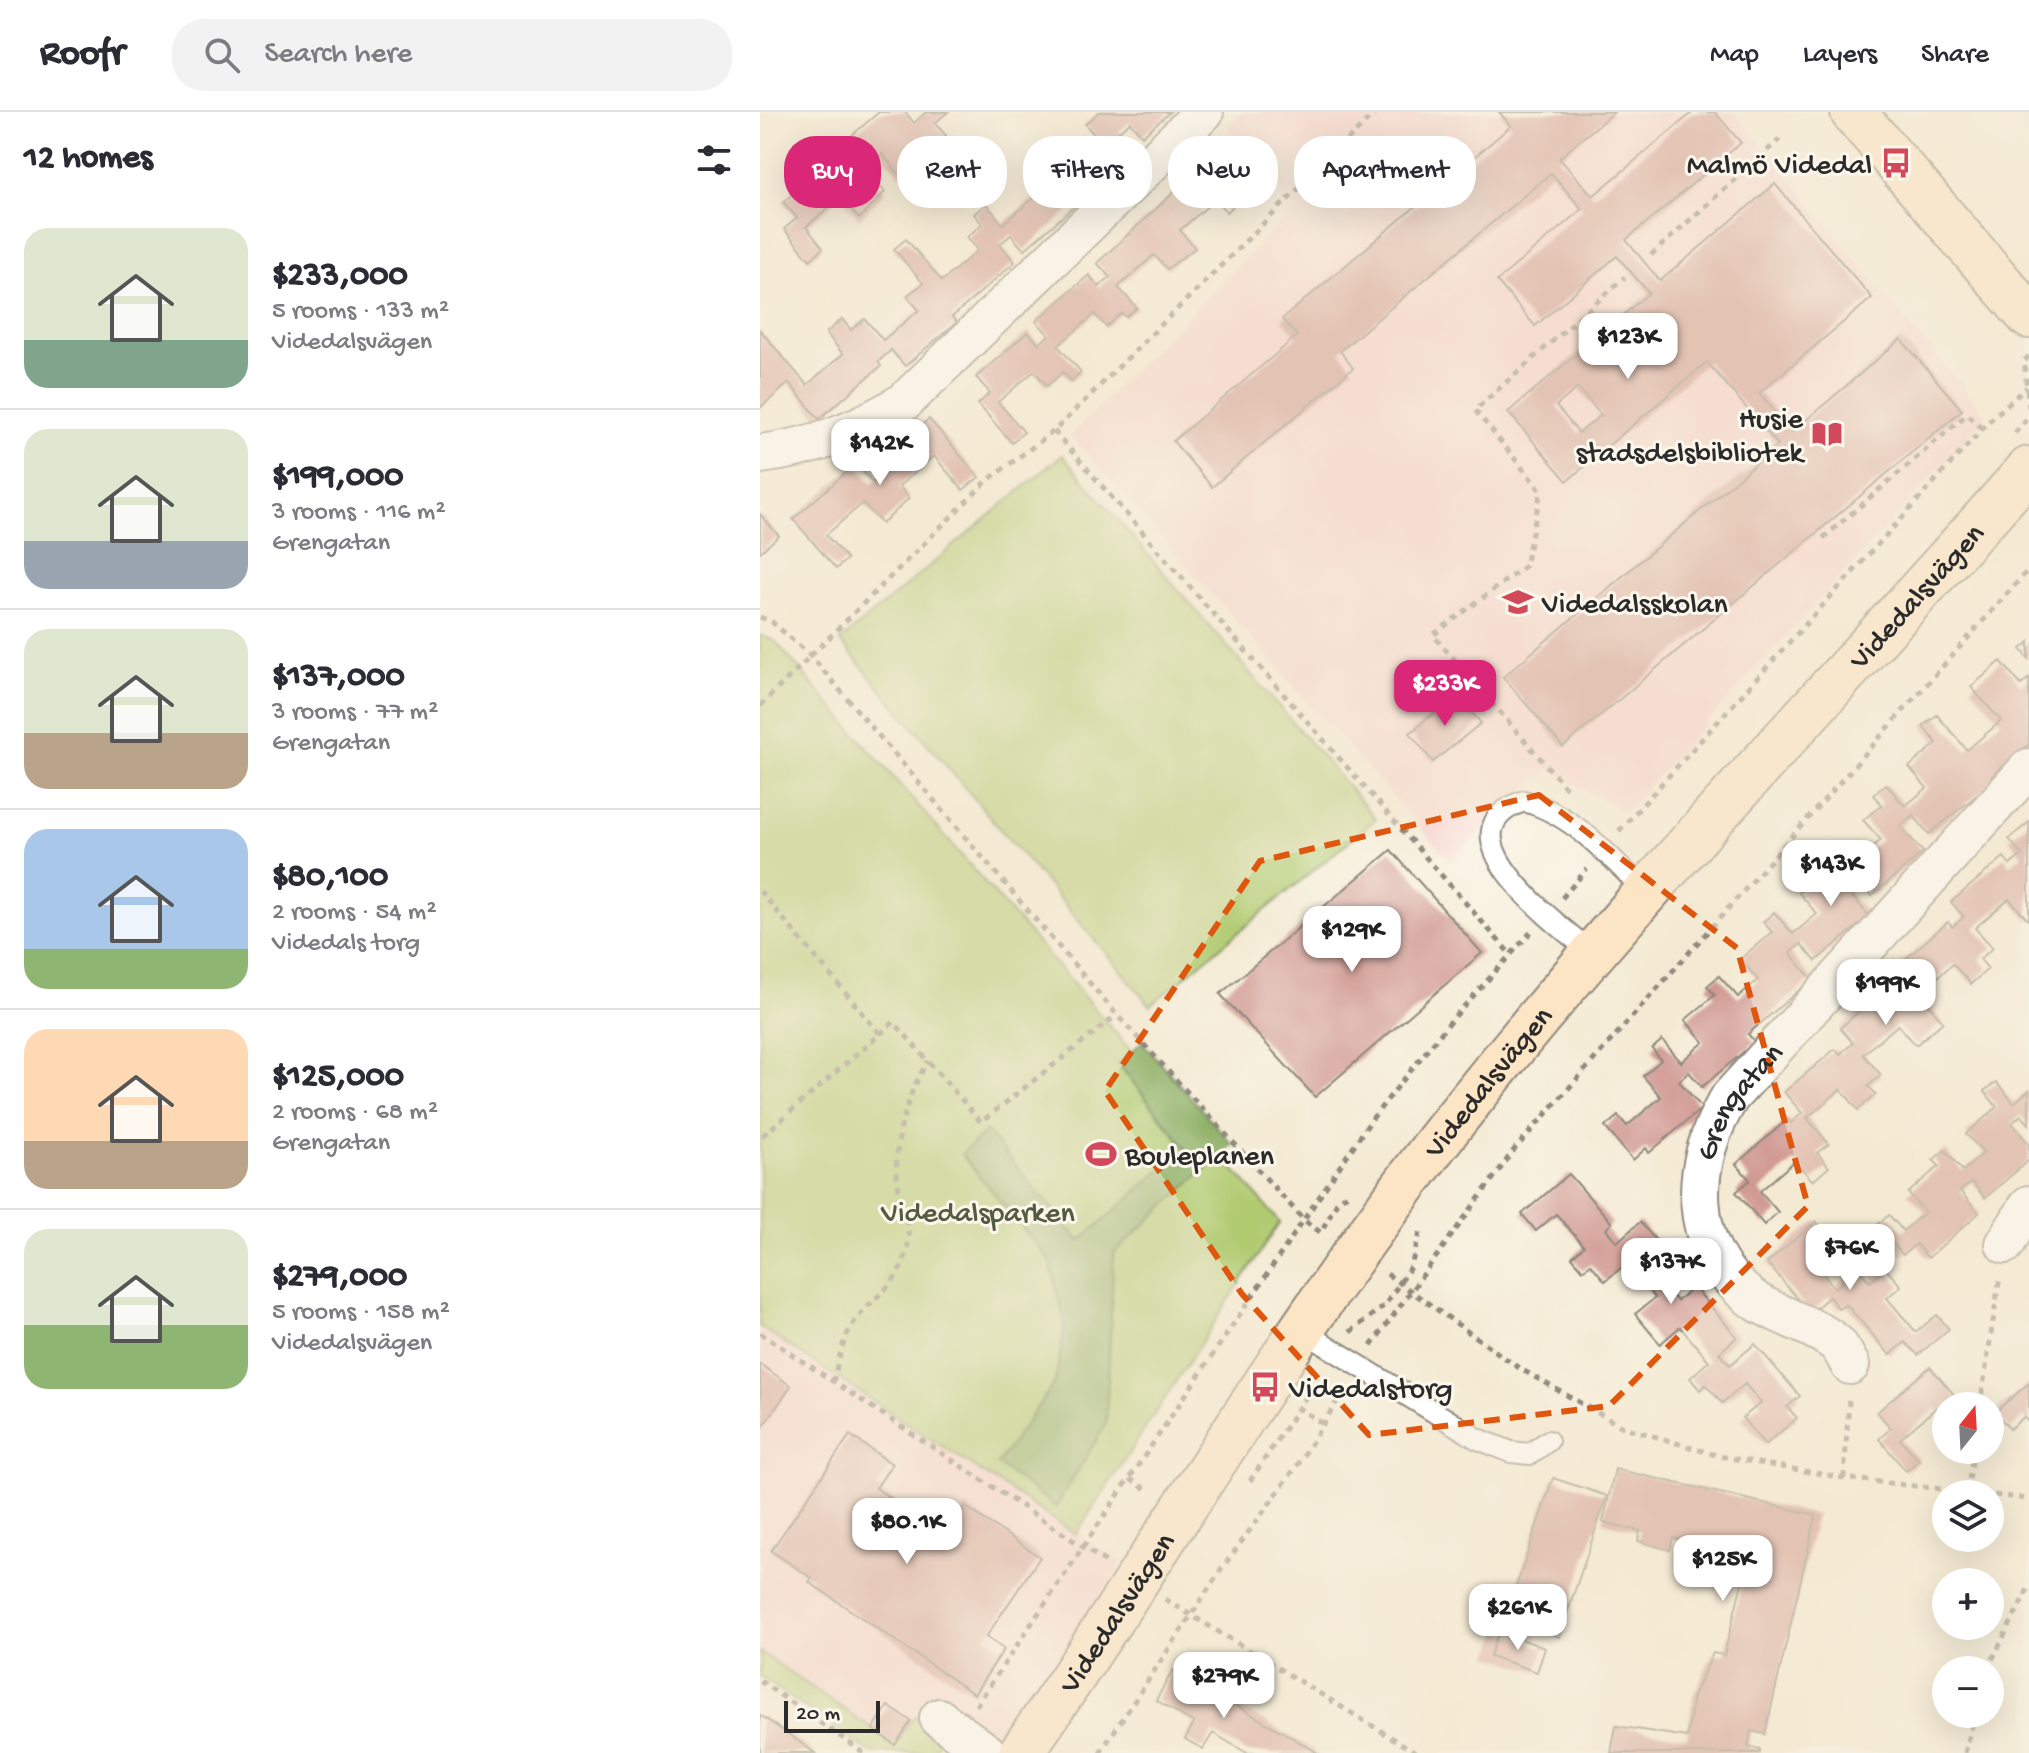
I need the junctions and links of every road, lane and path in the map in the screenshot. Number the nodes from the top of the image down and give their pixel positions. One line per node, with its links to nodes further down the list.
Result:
1 (1204, 112): 13 (street)
2 (1376, 112): 12 (path)
3 (1853, 112): 7 (street)
4 (1780, 139): 5 (path)
5 (1651, 255)
6 (1625, 277): 21 (path)
7 (2029, 316)
8 (2029, 356): 9 (path)
9 (2027, 387): 10 (path); 11 (path)
10 (2029, 409)
11 (1982, 429): 15 (path); 22 (path)
12 (1054, 431): 18 (path); 26 (path)
13 (760, 454)
14 (2029, 469): 24 (street, Videdalsvägen)
15 (1823, 538)
16 (2029, 569): 38 (path)
17 (760, 617): 18 (path)
18 (810, 655): 19 (path); 28 (path)
19 (760, 706)
20 (2029, 768): 42 (street, Grengatan)
21 (1572, 795)
22 (1602, 851): 24 (lane); 25 (path); 25 (lane)
23 (760, 891): 29 (path)
24 (1648, 894): 27 (street, Videdalsvägen)
25 (1548, 914): 26 (path); 27 (lane)
26 (1511, 955): 33 (path)
27 (1595, 955): 35 (street, Videdalsvägen)
28 (1117, 1015): 30 (path); 33 (path)
29 (880, 1034): 30 (path); 31 (path)
30 (928, 1061): 43 (path)
31 (760, 1138)
32 (2029, 1205): 36 (street)
33 (1304, 1220): 35 (path); 54 (path)
34 (1424, 1223): 37 (path)
35 (1339, 1243): 37 (path); 40 (street, Videdalsvägen)
36 (2005, 1244): 44 (path)
37 (1400, 1283): 38 (path); 40 (path)
38 (1409, 1290): 41 (path); 49 (path)
39 (760, 1333): 43 (path)
40 (1320, 1341): 41 (lane); 46 (path); 56 (street, Videdalsvägen)
41 (1359, 1364): 47 (path); 48 (lane)
42 (1850, 1365): 49 (path)
43 (833, 1382): 54 (path)
44 (1982, 1392)
45 (1288, 1402): 46 (path)
46 (1299, 1408): 47 (path); 50 (path)
47 (1323, 1424): 58 (path)
48 (1548, 1441)
49 (1844, 1478): 51 (path)
50 (1246, 1487)
51 (1932, 1487)
52 (2004, 1496): 53 (path)
53 (2029, 1499)
54 (1081, 1545): 56 (path); 62 (path)
55 (2029, 1587): 57 (path)
56 (1159, 1596): 58 (path); 65 (street, Videdalsvägen)
57 (2027, 1596): 59 (path)
58 (1191, 1615): 63 (path); 66 (path)
59 (1995, 1656)
60 (760, 1681): 64 (path)
61 (1971, 1728): 67 (path)
62 (961, 1735)
63 (1102, 1752)
64 (864, 1753)
65 (1021, 1753)
66 (1417, 1753)
67 (1965, 1753)

